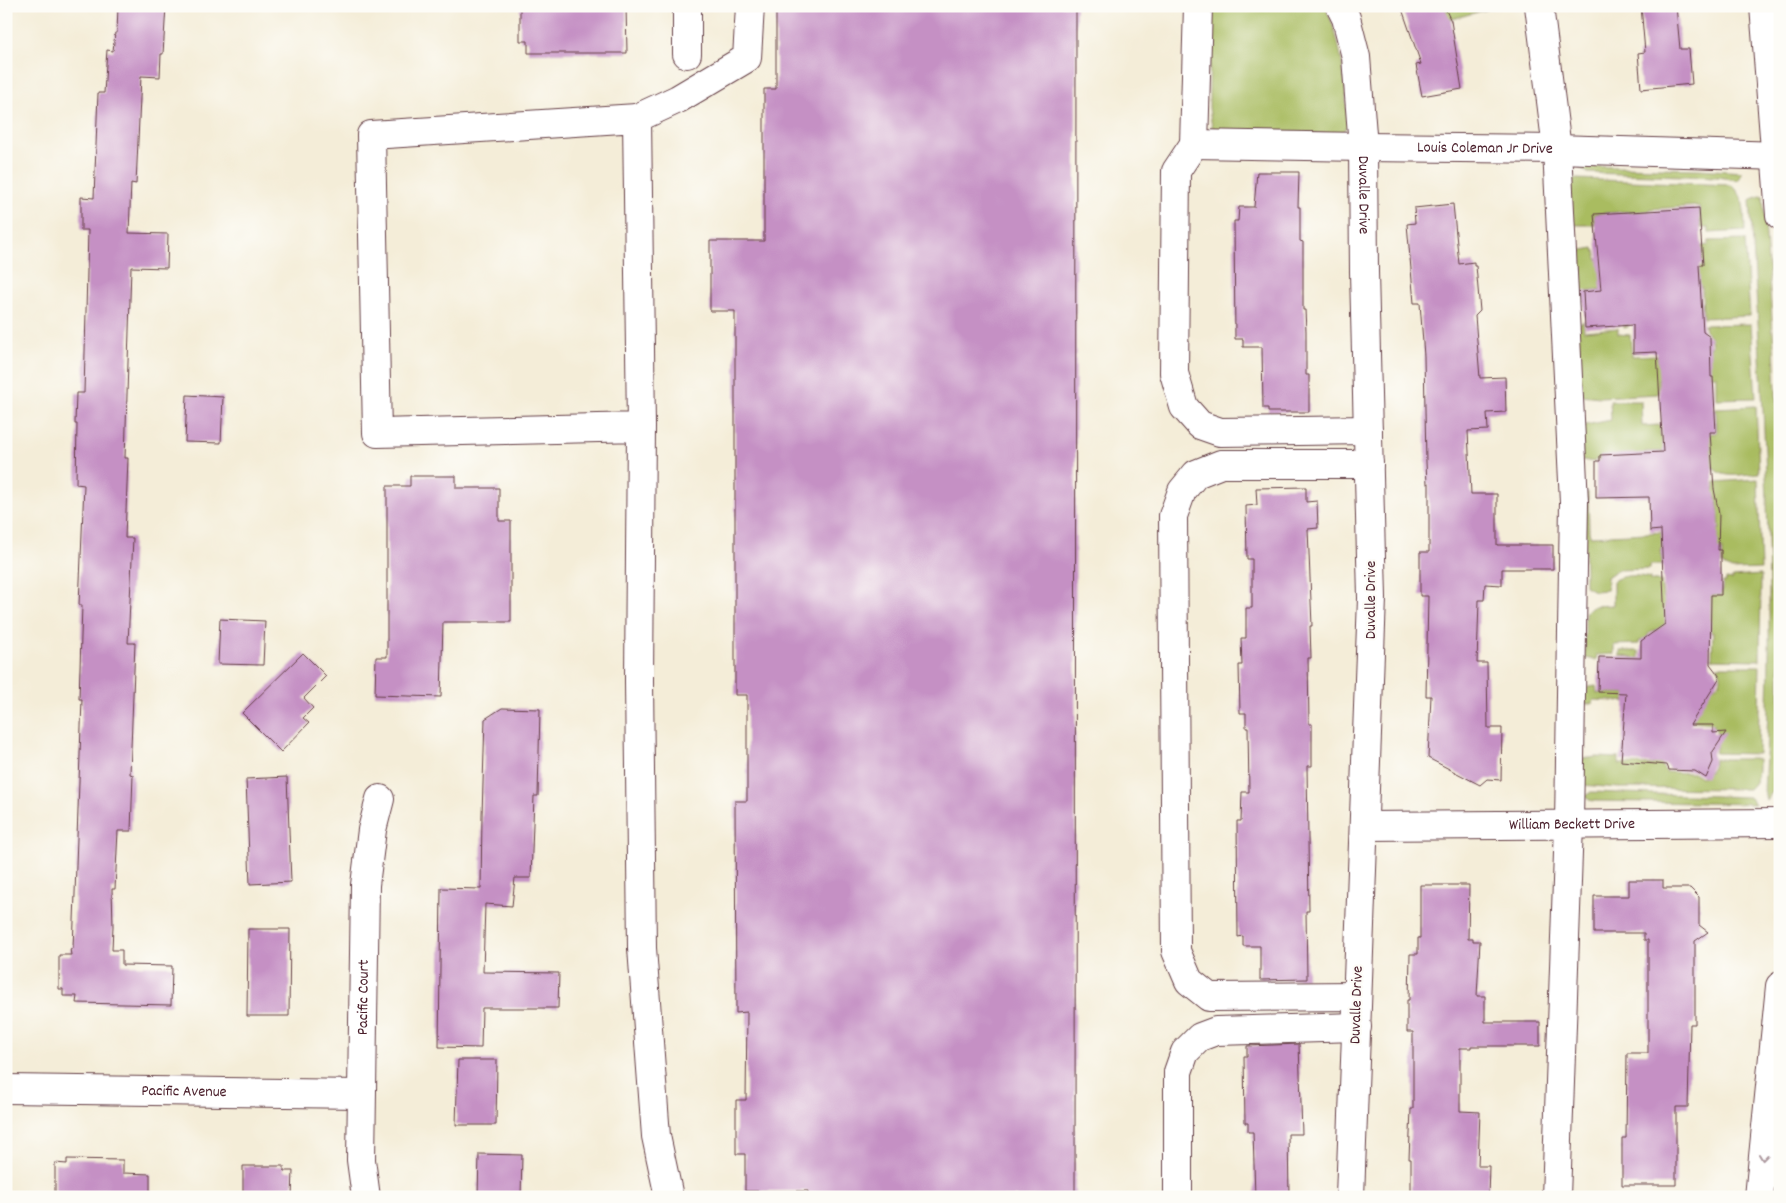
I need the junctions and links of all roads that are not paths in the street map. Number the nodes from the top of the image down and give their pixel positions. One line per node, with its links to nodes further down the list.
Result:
1 (687, 6): 7 (street)
2 (750, 6): 8 (street)
3 (1198, 6): 9 (street)
4 (1340, 6): 10 (street, Duvalle Drive)
5 (1539, 6): 11 (street)
6 (1764, 6): 12 (street)
7 (687, 54)
8 (637, 118): 14 (street); 14 (street)
9 (1194, 144): 10 (street, Louis Coleman Jr Drive); 15 (street)
10 (1362, 147): 11 (street, Louis Coleman Jr Drive); 15 (street, Duvalle Drive)
11 (1557, 149): 12 (street, Louis Coleman Jr Drive); 19 (street)
12 (1778, 156): 13 (street)
13 (1780, 215)
14 (641, 426): 27 (street)
15 (1368, 430): 16 (street, Duvalle Drive)
16 (1368, 464): 20 (street, Duvalle Drive); 22 (street)
17 (380, 799): 25 (street, Pacific Court)
18 (1780, 823): 19 (street, William Beckett Drive)
19 (1569, 824): 20 (street, William Beckett Drive); 30 (street)
20 (1364, 826): 22 (street, Duvalle Drive)
21 (1780, 986): 31 (street, one-way to 31)
22 (1358, 996): 23 (street, Duvalle Drive)
23 (1357, 1027): 28 (street); 29 (street, Duvalle Drive)
24 (6, 1089): 25 (street, Pacific Avenue)
25 (360, 1094): 26 (street, Pacific Court)
26 (366, 1197)
27 (669, 1197)
28 (1178, 1197)
29 (1350, 1197)
30 (1556, 1197)
31 (1759, 1197)

